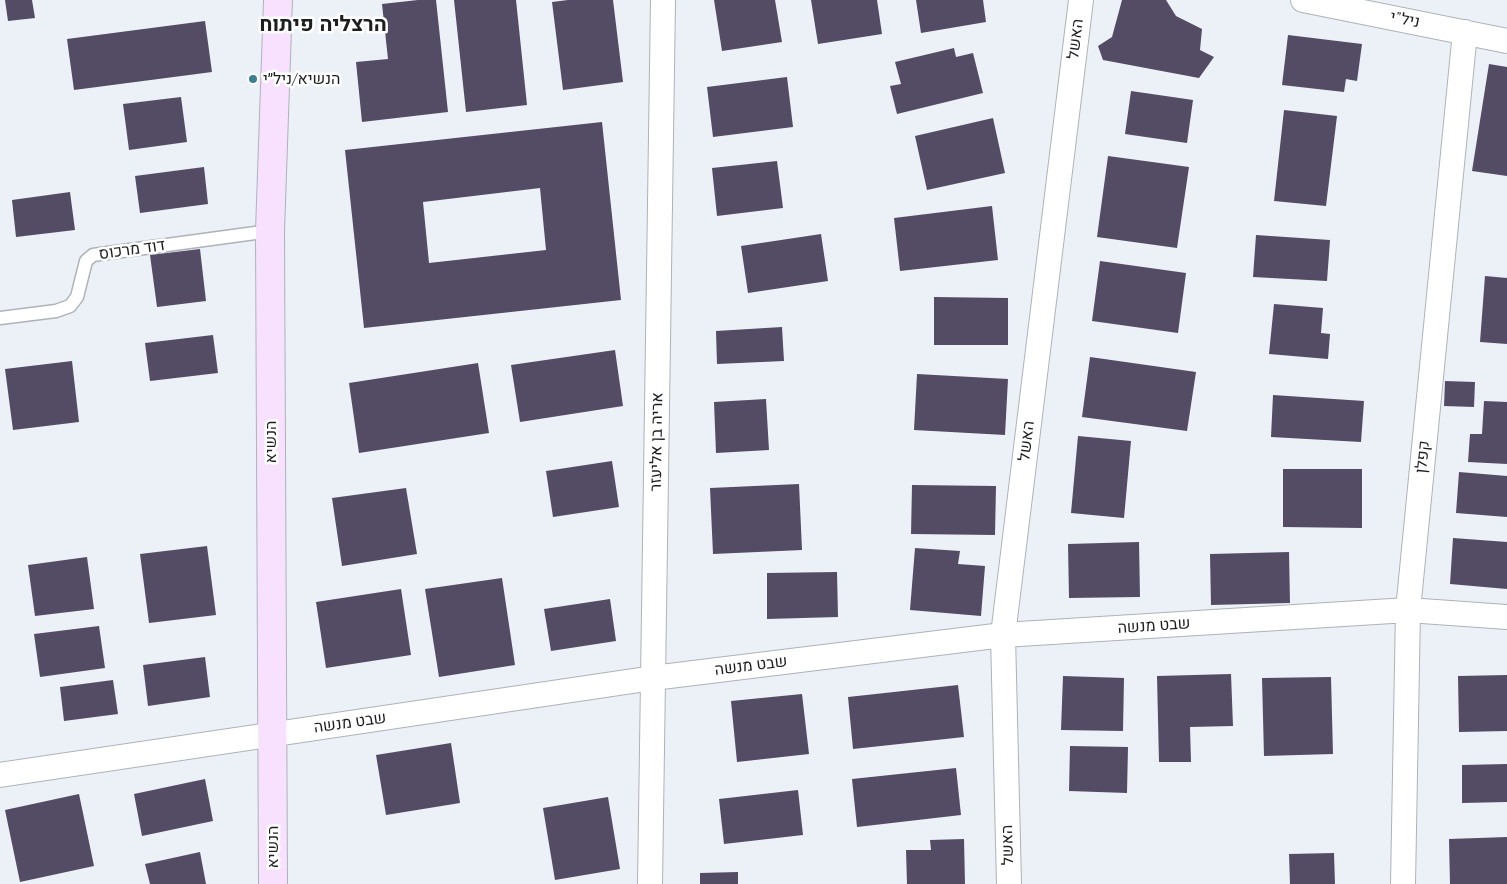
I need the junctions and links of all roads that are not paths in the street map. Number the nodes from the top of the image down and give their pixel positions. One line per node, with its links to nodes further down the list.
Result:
1 (278, 0): 7 (street, הנשיא)
2 (663, 0): 12 (street, אריה בן אליעזר)
3 (1081, 0): 11 (street, האשל)
4 (1303, 0): 5 (street, ניל"י)
5 (1465, 32): 6 (street, ניל"י); 9 (street, קפלן)
6 (1507, 41)
7 (270, 231): 8 (lane, דוד מרכוס); 13 (street, הנשיא)
8 (0, 318)
9 (1408, 610): 10 (street, שבט מנשה); 11 (street, שבט מנשה); 18 (street, קפלן)
10 (1507, 617)
11 (1003, 635): 12 (street, שבט מנשה); 17 (street, האשל)
12 (653, 678): 13 (street, שבט מנשה); 16 (street, אריה בן אליעזר)
13 (272, 734): 14 (street, שבט מנשה); 15 (street, הנשיא)
14 (0, 775)
15 (273, 884)
16 (650, 884)
17 (1009, 884)
18 (1402, 884)

